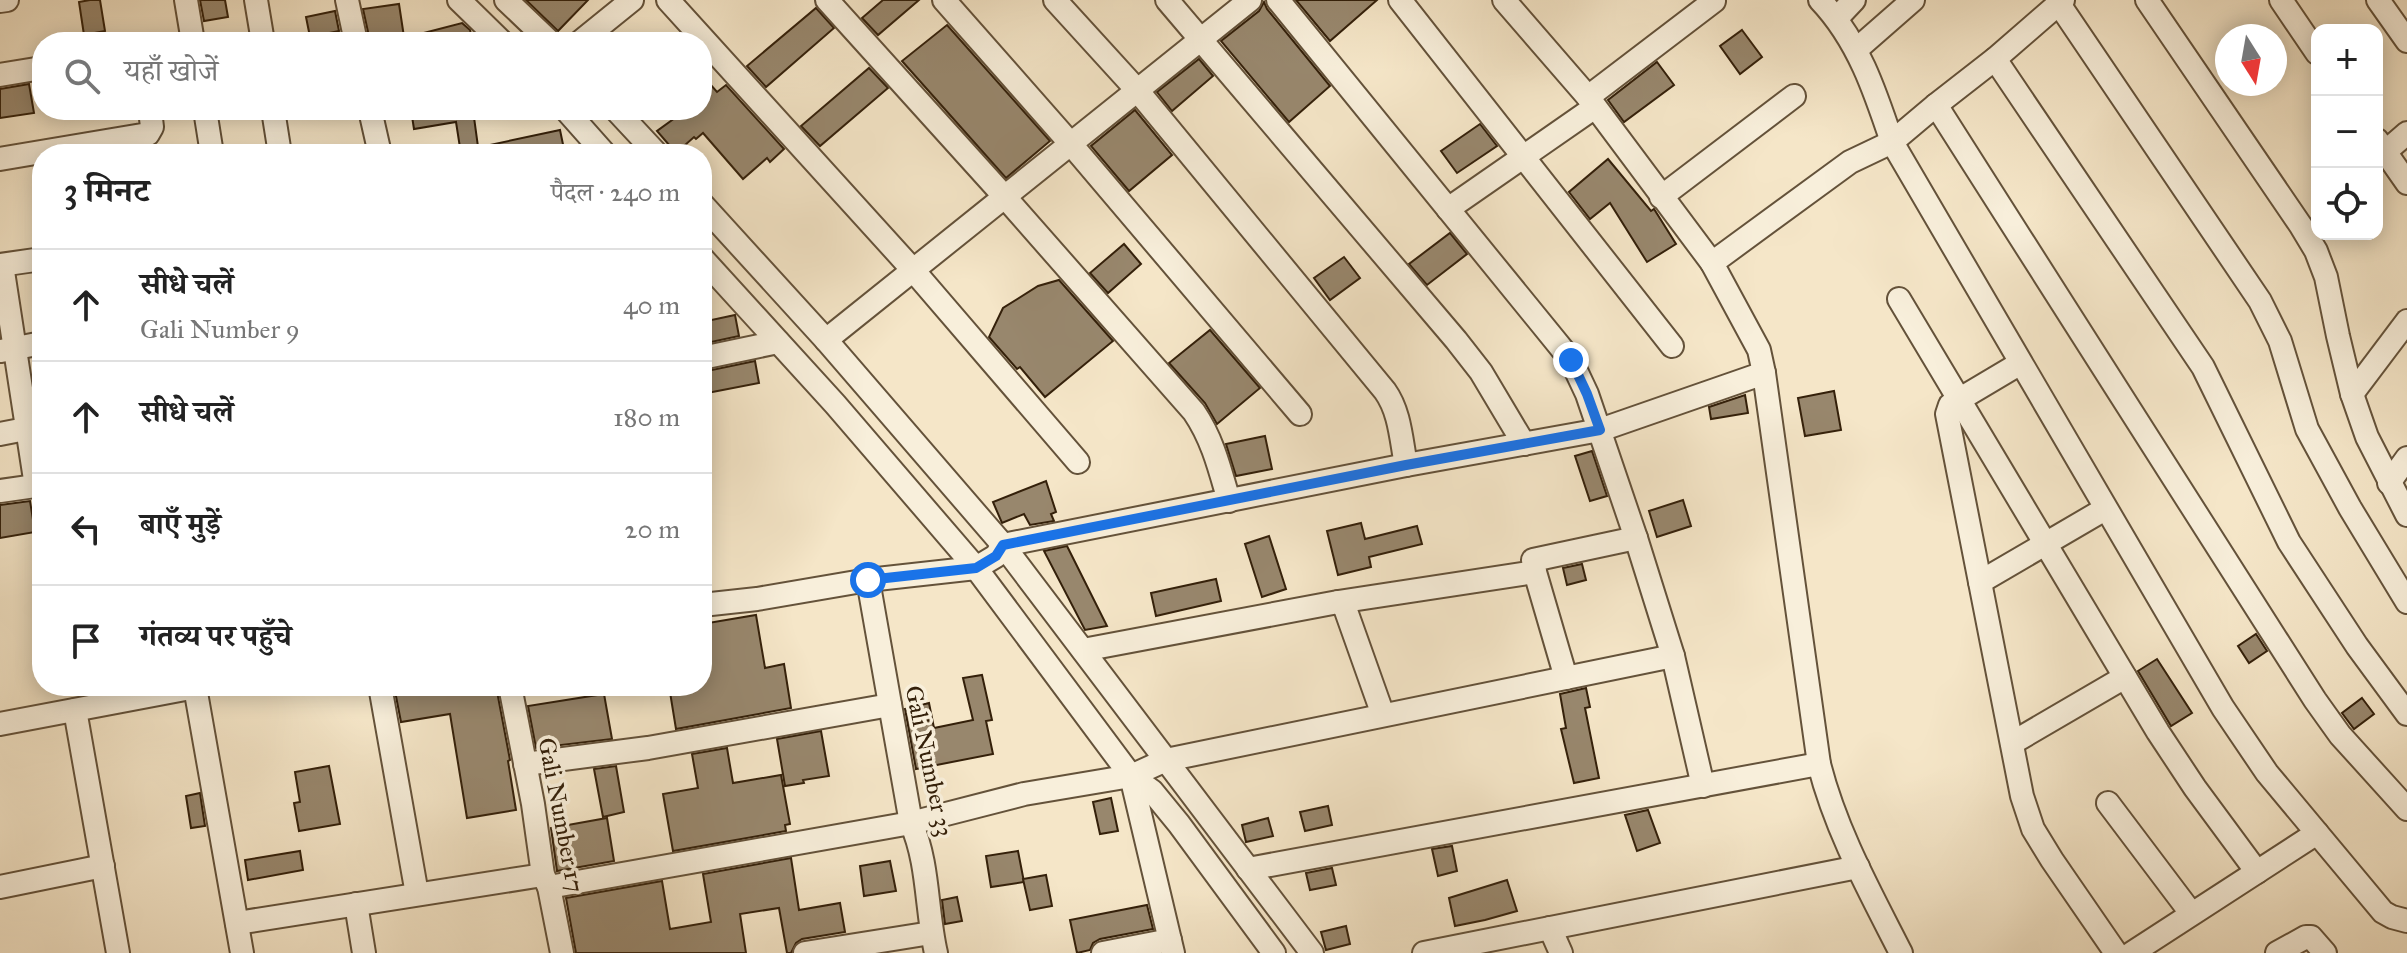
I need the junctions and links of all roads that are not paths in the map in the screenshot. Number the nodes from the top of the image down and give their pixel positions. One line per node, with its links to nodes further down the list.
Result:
1 (7, 0): 23 (street)
2 (186, 0): 27 (street)
3 (256, 0): 28 (street)
4 (347, 0): 29 (street)
5 (459, 0): 30 (street)
6 (506, 0): 31 (street)
7 (632, 0): 32 (street)
8 (668, 0): 33 (street)
9 (827, 0): 67 (street)
10 (944, 0): 53 (street)
11 (1055, 0): 42 (street)
12 (1167, 0): 34 (street)
13 (1250, 0): 34 (street)
14 (1278, 0): 69 (street)
15 (1400, 0): 64 (street)
16 (1504, 0): 44 (street)
17 (1820, 0): 26 (street)
18 (1854, 0): 26 (street)
19 (1913, 0): 38 (street)
20 (2147, 0): 71 (street)
21 (2281, 0): 36 (street)
22 (2378, 0): 35 (street)
23 (0, 1)
24 (1714, 1): 44 (street)
25 (2061, 2): 39 (street); 113 (street)
26 (1837, 18): 38 (street)
27 (191, 32)
28 (261, 32)
29 (354, 32)
30 (492, 32)
31 (540, 32)
32 (592, 32)
33 (697, 32)
34 (1201, 39): 42 (street); 96 (street)
35 (2407, 41)
36 (2311, 44)
37 (712, 48): 76 (street)
38 (1857, 49): 60 (street)
39 (1995, 59): 45 (street); 125 (street)
40 (32, 70): 41 (street)
41 (0, 75)
42 (1137, 90): 53 (street); 99 (street)
43 (1794, 96): 68 (street)
44 (1592, 102): 64 (street); 68 (street)
45 (1936, 105): 60 (street); 135 (street)
46 (151, 120): 54 (street)
47 (207, 120): 55 (street)
48 (275, 120): 56 (street)
49 (372, 120): 57 (street)
50 (574, 120): 58 (street)
51 (625, 120): 59 (street)
52 (2407, 133): 61 (street)
53 (1070, 143): 67 (street); 91 (street)
54 (89, 144)
55 (210, 144)
56 (278, 144)
57 (378, 144)
58 (595, 144)
59 (648, 144)
60 (1887, 145): 73 (street); 87 (street)
61 (2383, 148)
62 (32, 154): 65 (street)
63 (2383, 154): 66 (street)
64 (1523, 155): 69 (street); 84 (street)
65 (0, 159)
66 (2407, 183)
67 (1004, 196): 76 (street); 103 (street)
68 (1661, 197): 73 (street)
69 (1448, 209): 94 (street)
70 (712, 215): 81 (street)
71 (2309, 219): 89 (street)
72 (32, 260): 74 (street)
73 (1712, 263): 88 (street)
74 (1, 265): 85 (street)
75 (712, 269): 77 (street)
76 (913, 270): 81 (street); 98 (street)
77 (726, 285): 78 (street); 82 (street)
78 (712, 288)
79 (1899, 299): 90 (street)
80 (2407, 321): 89 (street)
81 (826, 340): 108 (street)
82 (778, 342): 86 (street); 108 (street)
83 (32, 345): 85 (street)
84 (1672, 346)
85 (7, 350): 92 (street)
86 (712, 356)
87 (2019, 364): 90 (street); 104 (street)
88 (1764, 373): 94 (street); 131 (street)
89 (2352, 394): 100 (street)
90 (1959, 399): 107 (street); 111 (street)
91 (1300, 414)
92 (32, 420)
93 (32, 429): 95 (street)
94 (1600, 430): 96 (street); 106 (street)
95 (0, 434)
96 (1524, 444): 99 (street)
97 (2407, 458): 100 (street)
98 (1078, 462)
99 (1406, 465): 103 (street)
100 (2389, 483): 105 (street)
101 (32, 486): 102 (street)
102 (0, 491)
103 (1229, 501): 108 (street)
104 (2105, 509): 107 (street); 137 (street)
105 (2407, 515)
106 (1636, 538): 109 (street); 116 (street)
107 (2045, 544): 111 (street); 117 (street)
108 (991, 558): 110 (street); 115 (street); 132 (street)
109 (1535, 572): 112 (street); 118 (street)
110 (868, 580): 114 (street); 123 (street, Gali Number 33)
111 (1980, 582): 128 (street)
112 (1338, 602): 115 (street); 126 (street)
113 (2407, 602)
114 (712, 604)
115 (1083, 650): 129 (street)
116 (1673, 656): 118 (street); 133 (street)
117 (2125, 677): 128 (street); 141 (street)
118 (1566, 678): 126 (street)
119 (147, 696): 124 (street)
120 (200, 696): 149 (street)
121 (382, 696): 144 (street)
122 (512, 696): 130 (street, Gali Number 17)
123 (890, 705): 130 (street); 136 (street, Gali Number 33)
124 (75, 710): 127 (street); 138 (street)
125 (2407, 714)
126 (1383, 715): 129 (street)
127 (0, 724)
128 (2012, 743): 164 (street)
129 (1166, 760): 132 (street); 140 (street)
130 (525, 764): 142 (street, Gali Number 17)
131 (1819, 764): 133 (street); 139 (street)
132 (1131, 776): 136 (street); 140 (street); 152 (street)
133 (1703, 786): 140 (street)
134 (2108, 803): 146 (street)
135 (2407, 809)
136 (911, 823): 142 (street); 151 (street, Gali Number 33)
137 (2317, 833): 141 (street); 148 (street)
138 (103, 866): 143 (street); 153 (street)
139 (1858, 867): 150 (street); 163 (street)
140 (1233, 871): 147 (street); 147 (street)
141 (2257, 872): 146 (street)
142 (546, 881): 144 (street); 156 (street, Gali Number 17)
143 (0, 887)
144 (417, 894): 145 (street)
145 (356, 904): 149 (street); 155 (street)
146 (2191, 913): 165 (street)
147 (1262, 915): 159 (street); 160 (street)
148 (2407, 921)
149 (237, 923): 154 (street)
150 (1550, 928): 161 (street); 162 (street)
151 (934, 943): 157 (street)
152 (1171, 946): 158 (street)
153 (118, 953)
154 (242, 953)
155 (364, 953)
156 (562, 953)
157 (805, 953)
158 (1103, 953)
159 (1274, 953)
160 (1312, 953)
161 (1424, 953)
162 (1561, 953)
163 (1901, 953)
164 (2116, 953)
165 (2132, 953)
166 (2277, 953): 167 (street)
167 (2325, 953)

